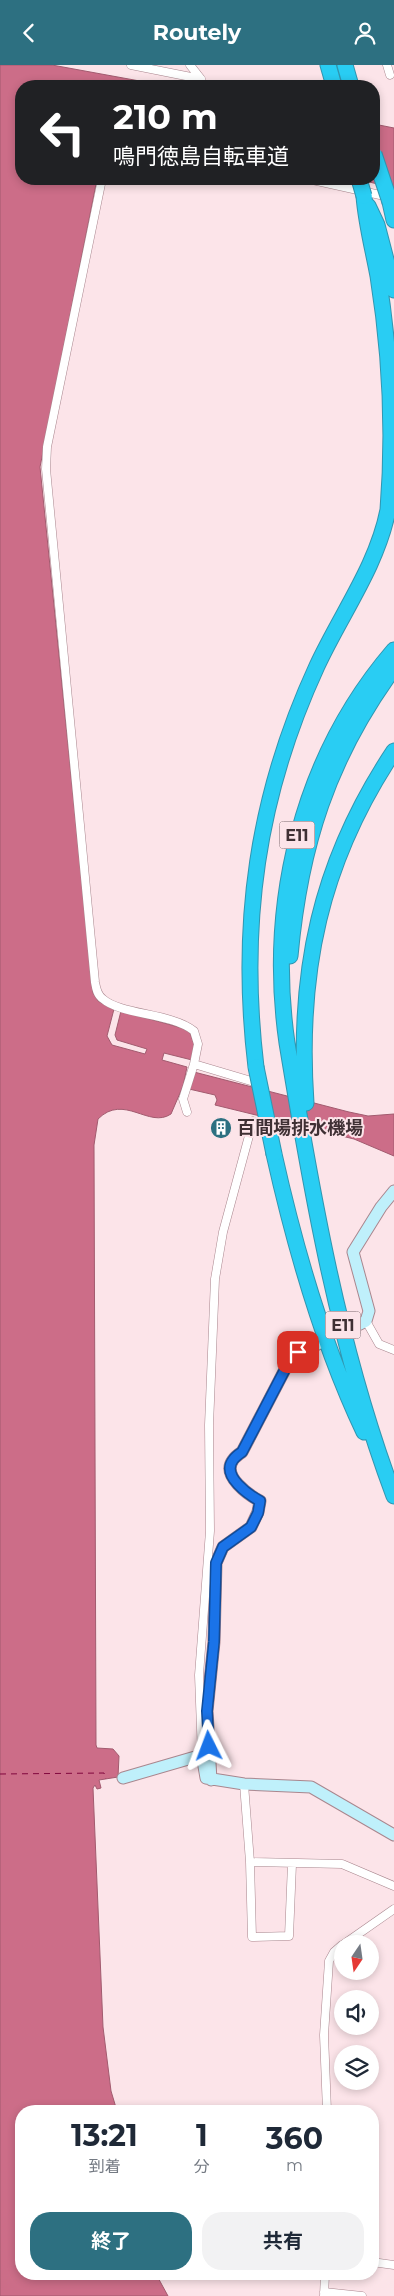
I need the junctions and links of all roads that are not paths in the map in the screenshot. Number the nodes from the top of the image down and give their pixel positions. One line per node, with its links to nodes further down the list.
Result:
1 (131, 65): 2 (street)
2 (190, 65)
3 (328, 65): 7 (highway)
4 (345, 65): 8 (highway)
5 (387, 65): 6 (street)
6 (390, 75)
7 (332, 80)
8 (350, 80)
9 (380, 169): 14 (highway, bridge)
10 (101, 185): 21 (street)
11 (329, 185): 14 (street)
12 (361, 185): 13 (highway, bridge)
13 (364, 196): 16 (highway); 30 (highway, bridge)
14 (393, 203): 15 (highway)
15 (394, 220)
16 (394, 290)
17 (394, 650): 20 (highway, E11)
18 (394, 668): 20 (highway, E11)
19 (394, 751): 25 (highway)
20 (287, 1043): 25 (highway, E11)
21 (193, 1066): 22 (street); 23 (street)
22 (263, 1084)
23 (187, 1113)
24 (253, 1121): 31 (street)
25 (308, 1162): 30 (highway, E11)
26 (394, 1191): 27 (main road)
27 (361, 1324): 29 (street)
28 (320, 1343): 33 (main road)
29 (394, 1350)
30 (392, 1490)
31 (202, 1755): 32 (main road); 33 (main road)
32 (123, 1778)
33 (211, 1780): 34 (main road)
34 (244, 1784): 35 (main road); 36 (street)
35 (394, 1835)
36 (250, 1862): 37 (street); 37 (street)
37 (292, 1864): 38 (street)
38 (394, 1886)
39 (394, 1909): 40 (street)
40 (356, 1935)
41 (334, 1952): 42 (street)
42 (327, 2105)
43 (379, 2263): 44 (street)
44 (394, 2265)
45 (325, 2280): 46 (street)
46 (324, 2294): 47 (street)
47 (362, 2296)

